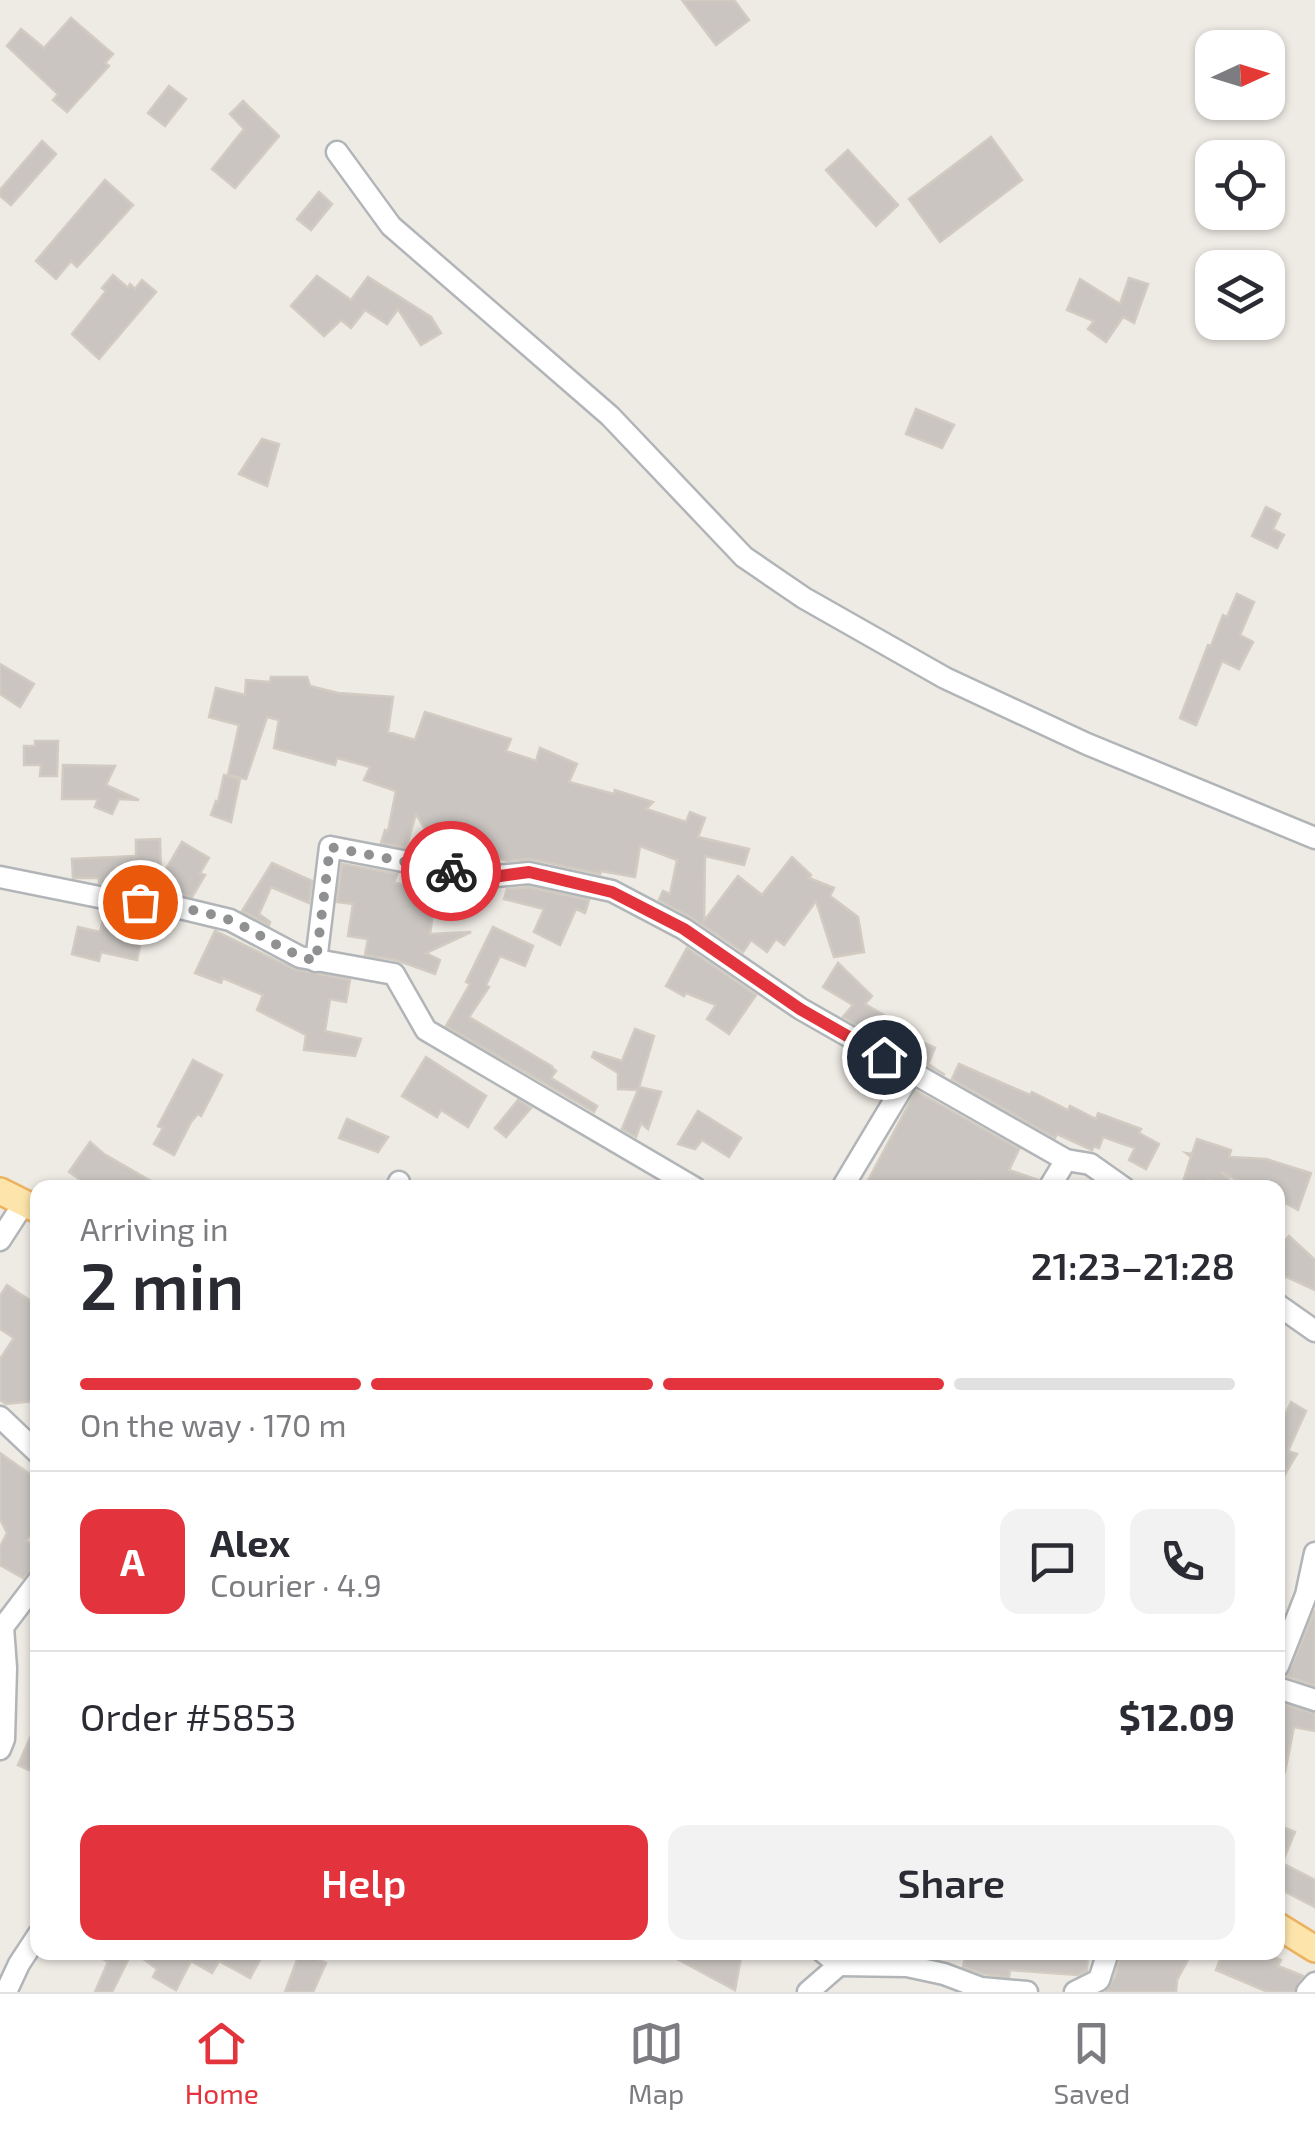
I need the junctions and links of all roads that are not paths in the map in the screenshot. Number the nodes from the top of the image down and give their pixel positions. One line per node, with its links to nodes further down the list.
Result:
1 (337, 152): 2 (street)
2 (1315, 838)
3 (0, 876): 4 (street)
4 (316, 961): 5 (street); 7 (street)
5 (911, 1073): 6 (street); 8 (street)
6 (1066, 1160): 9 (street); 10 (street)
7 (681, 1180)
8 (847, 1180)
9 (1054, 1180)
10 (1113, 1180)
11 (0, 1190): 12 (main road)
12 (30, 1205)
13 (30, 1207): 14 (street)
14 (0, 1240)
15 (1285, 1310): 16 (street)
16 (1315, 1331)
17 (0, 1417): 18 (street)
18 (30, 1445)
19 (1315, 1552): 21 (street)
20 (30, 1591): 24 (street)
21 (1285, 1648)
22 (1285, 1690): 23 (street)
23 (1315, 1700)
24 (0, 1749)
25 (1285, 1930): 27 (main road)
26 (30, 1942): 28 (street)
27 (1315, 1948)
28 (9, 1960): 33 (street)
29 (830, 1960): 34 (street)
30 (916, 1960): 35 (street)
31 (1105, 1960): 36 (street)
32 (1315, 1983): 37 (street)
33 (6, 1992)
34 (808, 1992)
35 (1028, 1992)
36 (1075, 1992)
37 (1307, 1992)

